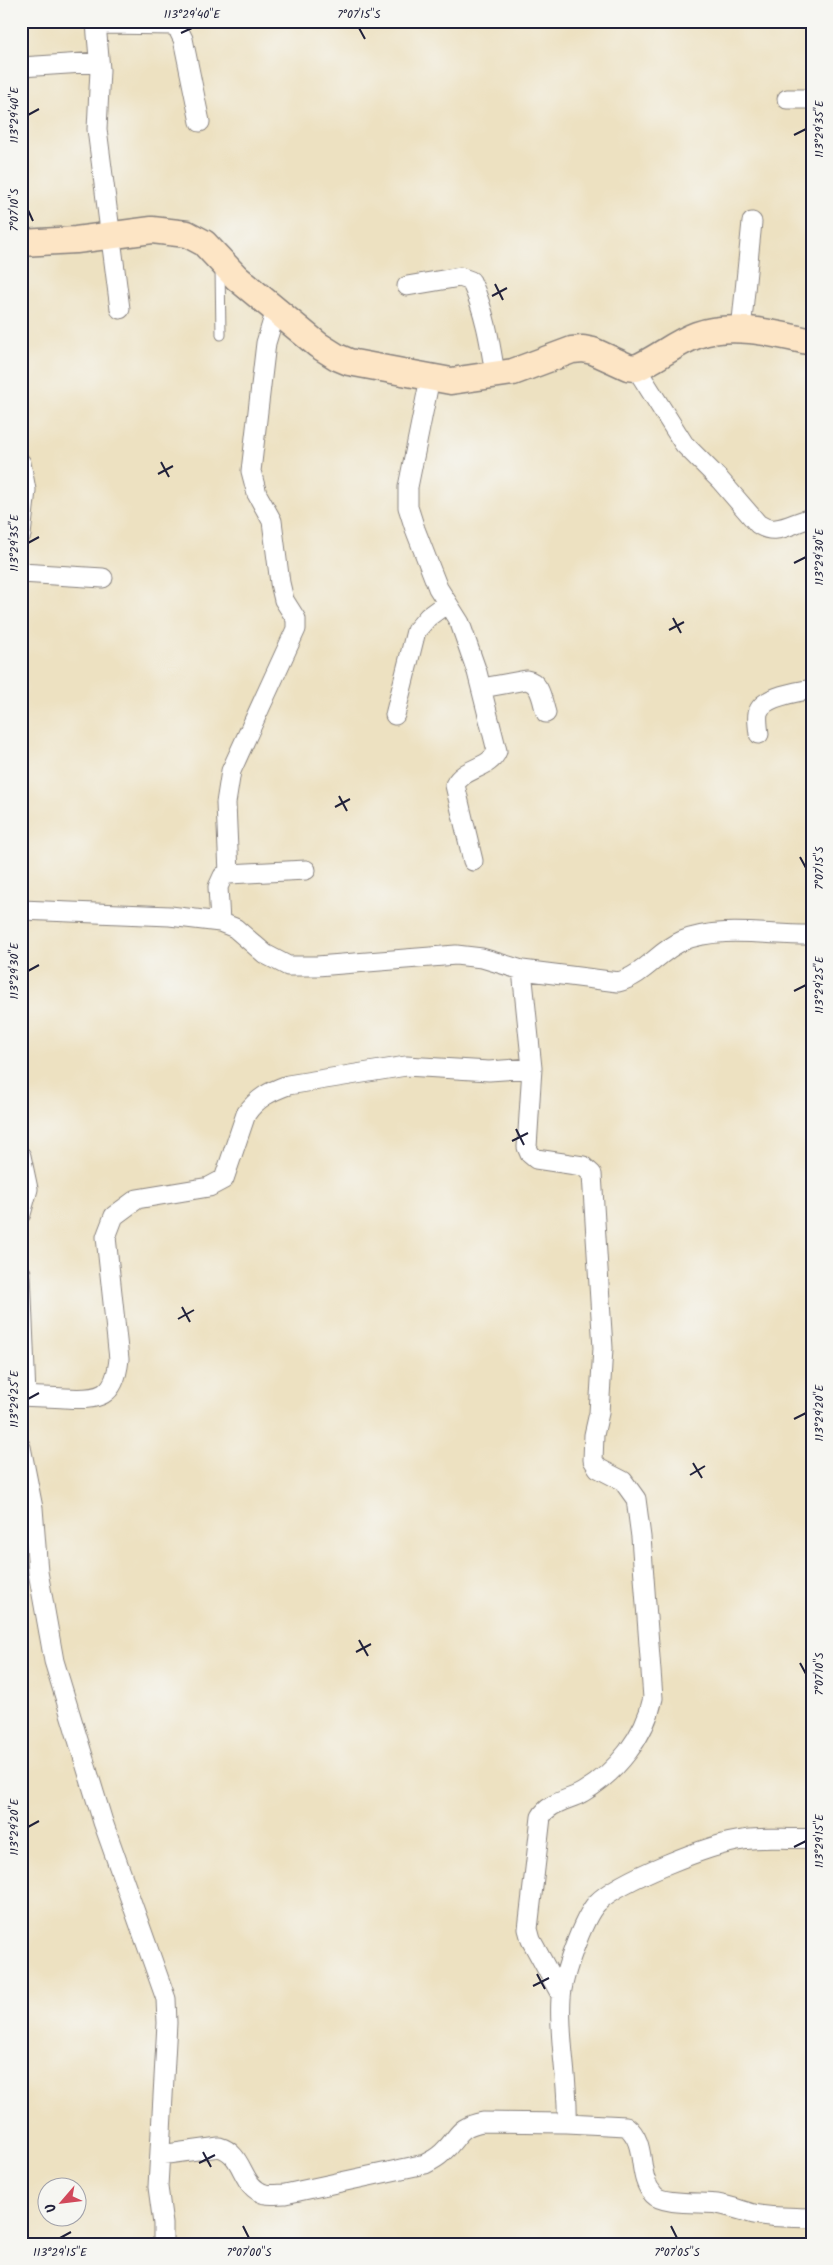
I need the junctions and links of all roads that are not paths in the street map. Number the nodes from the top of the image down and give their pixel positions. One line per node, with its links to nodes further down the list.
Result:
1 (95, 22): 2 (street); 3 (street)
2 (173, 23): 7 (street)
3 (99, 62): 4 (street); 9 (street)
4 (21, 67)
5 (787, 99): 6 (street)
6 (812, 99)
7 (200, 122)
8 (752, 222): 15 (street)
9 (111, 234): 10 (street); 11 (street); 13 (street)
10 (21, 243)
11 (220, 258): 14 (street); 16 (lane)
12 (407, 286): 19 (street)
13 (120, 309)
14 (276, 310): 20 (street); 34 (street)
15 (741, 330): 17 (street); 18 (street)
16 (221, 336)
17 (812, 342)
18 (636, 368): 19 (street); 22 (street)
19 (495, 374): 20 (street)
20 (430, 378): 26 (street)
21 (21, 463): 23 (street)
22 (812, 518)
23 (21, 536)
24 (21, 574): 25 (street)
25 (103, 578)
26 (447, 603): 27 (street); 30 (street)
27 (482, 688): 29 (street); 32 (street)
28 (812, 689): 31 (street)
29 (546, 713)
30 (395, 714)
31 (759, 734)
32 (473, 861)
33 (306, 870): 34 (street)
34 (229, 874): 36 (street)
35 (21, 910): 36 (street)
36 (220, 922): 38 (street)
37 (812, 935): 38 (street)
38 (522, 970): 39 (street)
39 (532, 1068): 43 (street); 46 (street)
40 (21, 1156): 41 (street)
41 (21, 1214)
42 (21, 1272): 43 (street)
43 (24, 1396)
44 (21, 1447): 48 (street)
45 (812, 1838): 46 (street)
46 (561, 1995): 47 (street)
47 (567, 2124): 48 (street); 49 (street)
48 (160, 2155): 50 (street)
49 (812, 2218)
50 (163, 2244)

